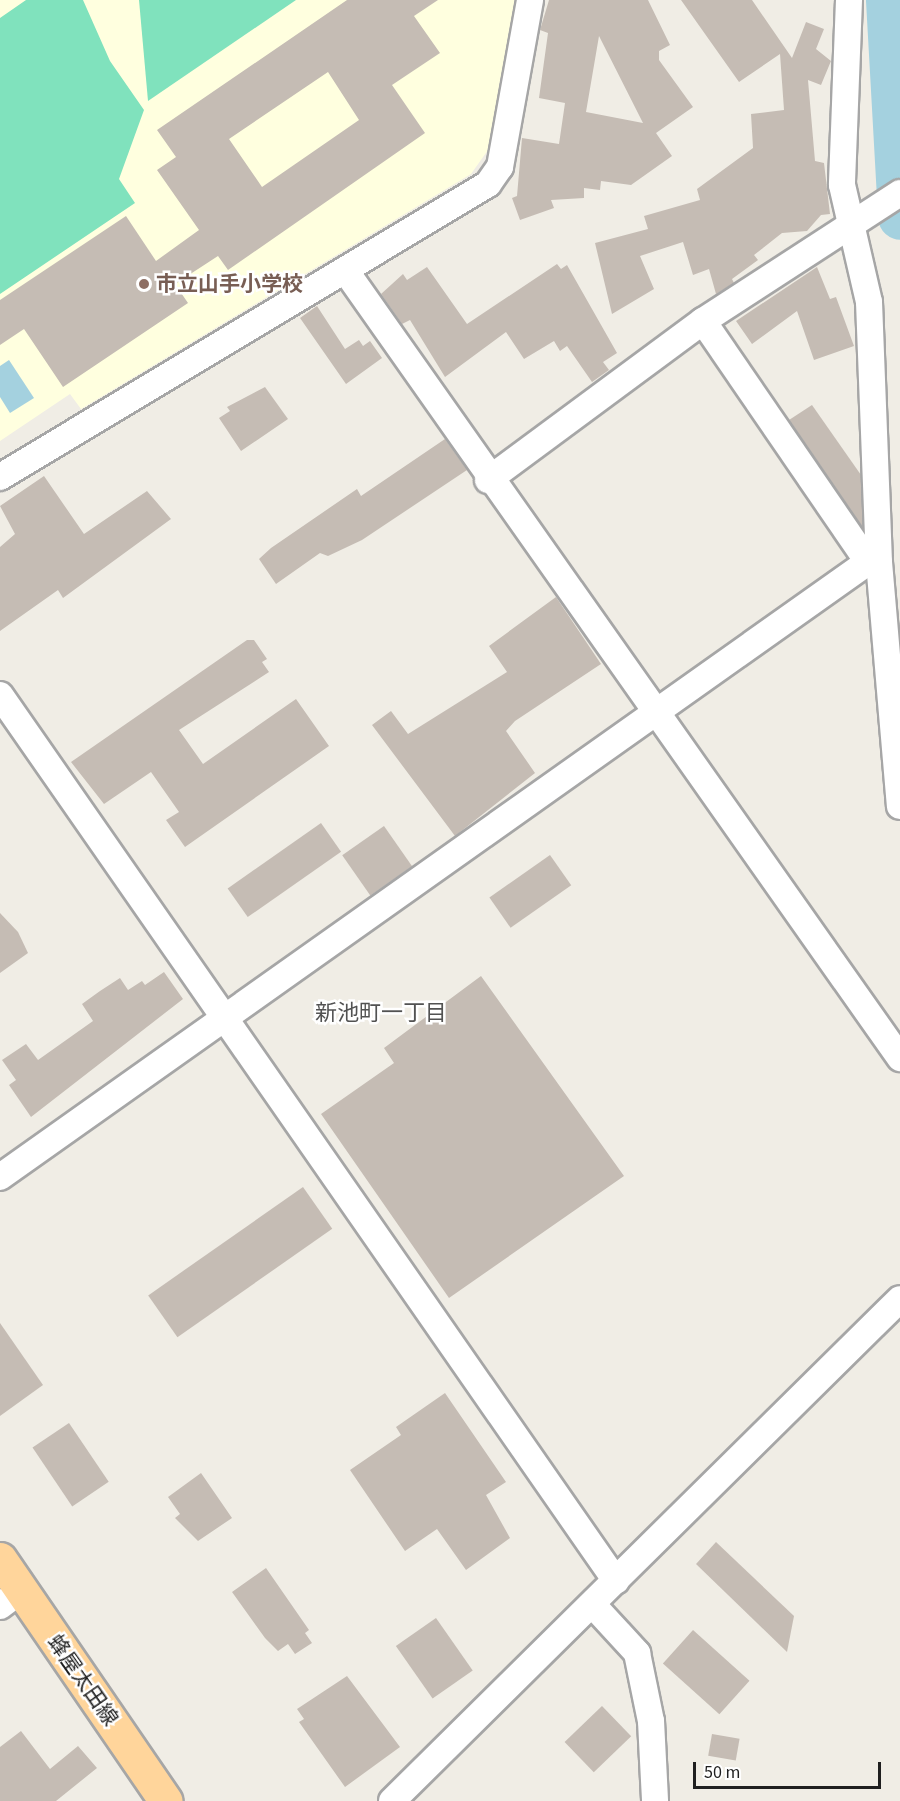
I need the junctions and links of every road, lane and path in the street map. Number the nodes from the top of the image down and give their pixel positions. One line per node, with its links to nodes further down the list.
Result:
1 (530, 0): 5 (street)
2 (849, 0): 4 (street)
3 (900, 193): 4 (street)
4 (853, 219): 6 (street); 9 (street)
5 (345, 270): 7 (street); 8 (street)
6 (703, 321): 8 (street); 9 (street)
7 (0, 477)
8 (488, 480): 11 (street)
9 (873, 562): 11 (street); 12 (street)
10 (0, 695): 13 (street)
11 (659, 715): 13 (street); 14 (street)
12 (900, 806)
13 (225, 1014): 15 (street); 18 (street)
14 (900, 1058)
15 (0, 1177)
16 (900, 1299): 18 (street)
17 (0, 1559): 19 (main road, 蜂屋太田線)
18 (616, 1581): 20 (street)
19 (10, 1598): 21 (main road, 蜂屋太田線)
20 (592, 1604): 22 (street); 23 (street)
21 (166, 1801)
22 (392, 1801)
23 (655, 1801)

